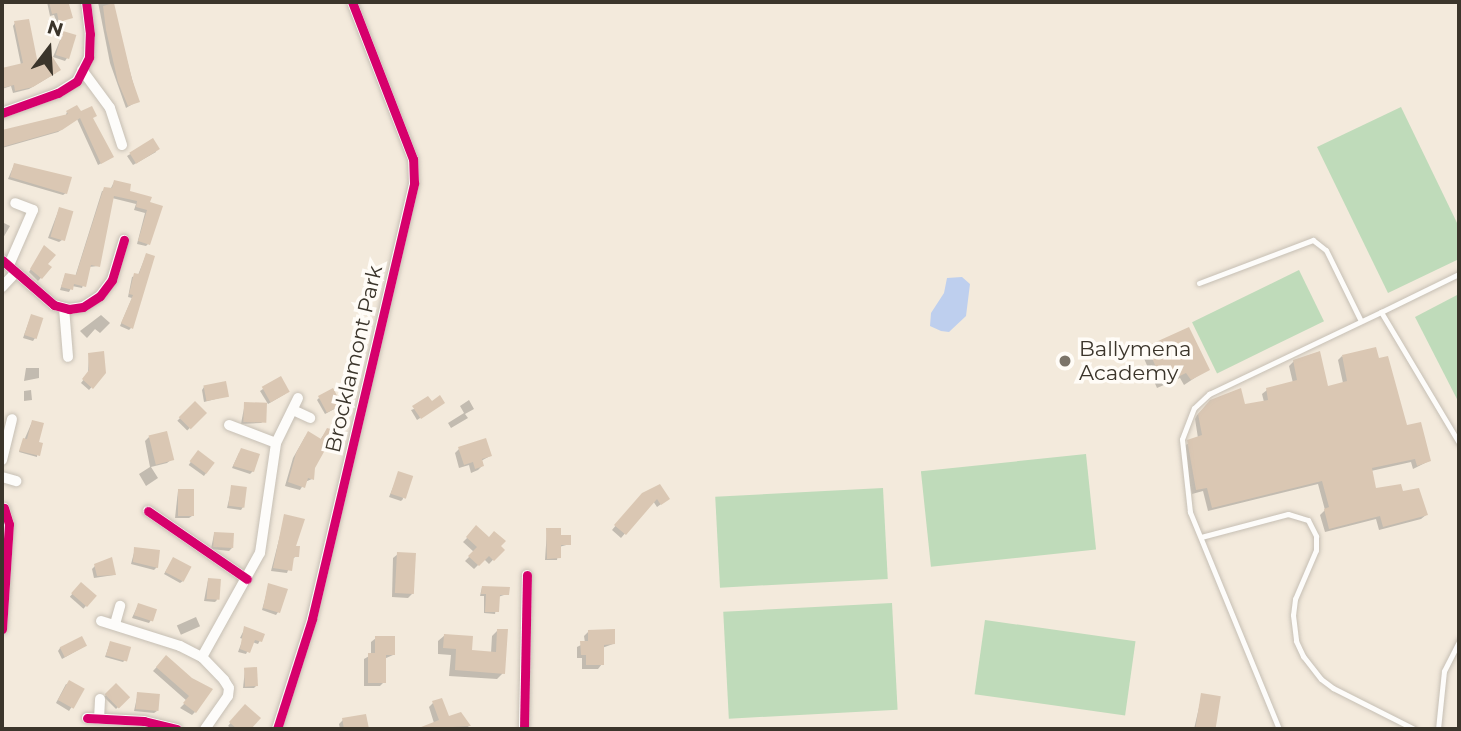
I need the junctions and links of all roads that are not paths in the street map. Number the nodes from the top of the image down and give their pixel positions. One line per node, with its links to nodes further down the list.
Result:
1 (86, 2): 3 (street)
2 (352, 2): 42 (street, Brocklamont Park)
3 (82, 70): 4 (street); 5 (street)
4 (2, 113)
5 (122, 145)
6 (15, 203): 8 (street)
7 (124, 240): 12 (street)
8 (9, 266): 11 (street); 12 (street)
9 (1459, 274): 13 (lane)
10 (1199, 283): 14 (lane)
11 (2, 287)
12 (64, 308): 15 (street)
13 (1381, 312): 14 (lane); 22 (lane)
14 (1361, 321): 28 (lane)
15 (68, 357)
16 (298, 398): 17 (street)
17 (293, 410): 18 (street); 21 (street)
18 (310, 418)
19 (12, 419): 23 (street)
20 (229, 425): 21 (street)
21 (276, 443): 30 (street)
22 (1459, 443)
23 (2, 460)
24 (2, 477): 25 (street)
25 (16, 481)
26 (4, 508): 34 (street)
27 (148, 511): 30 (street)
28 (1201, 537): 44 (lane); 45 (lane)
29 (527, 575): 43 (street)
30 (247, 579): 36 (street)
31 (120, 606): 33 (street)
32 (101, 621): 33 (street)
33 (115, 624): 36 (street)
34 (2, 629)
35 (1459, 641): 46 (lane)
36 (202, 657): 41 (street)
37 (100, 699): 39 (street)
38 (87, 718): 39 (street)
39 (99, 719): 40 (street)
40 (177, 729)
41 (205, 729)
42 (277, 729)
43 (524, 729)
44 (1279, 729)
45 (1414, 729)
46 (1438, 729)

